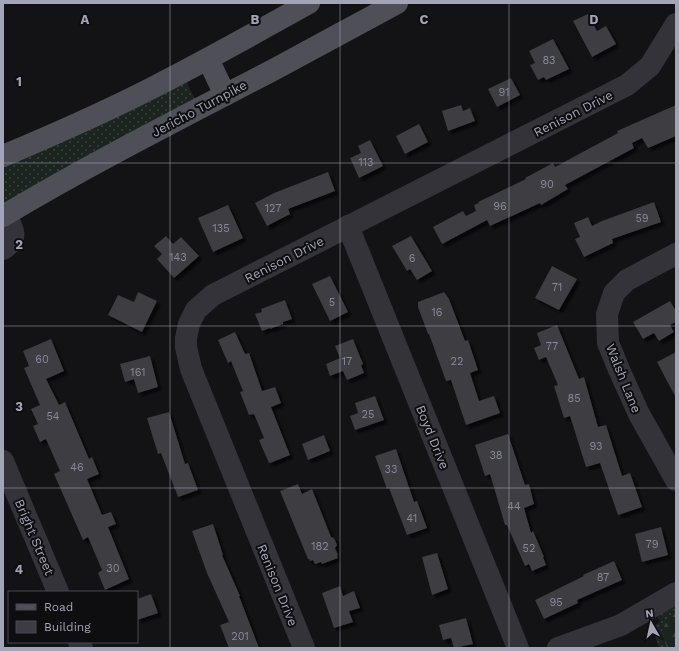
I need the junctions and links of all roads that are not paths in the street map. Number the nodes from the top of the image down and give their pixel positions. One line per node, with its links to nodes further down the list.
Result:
1 (309, 3): 4 (main road)
2 (397, 3): 5 (main road, Jericho Turnpike)
3 (676, 24): 8 (street, Renison Drive)
4 (208, 59): 5 (main road); 6 (main road)
5 (225, 95): 7 (main road, Jericho Turnpike)
6 (3, 156)
7 (4, 215): 9 (street)
8 (348, 226): 15 (street, Renison Drive); 16 (street, Boyd Drive)
9 (3, 249)
10 (676, 254): 12 (street, Walsh Lane)
11 (3, 461): 13 (street, Bright Street)
12 (676, 480)
13 (58, 591)
14 (676, 593): 17 (street)
15 (304, 648)
16 (518, 648)
17 (558, 648)

